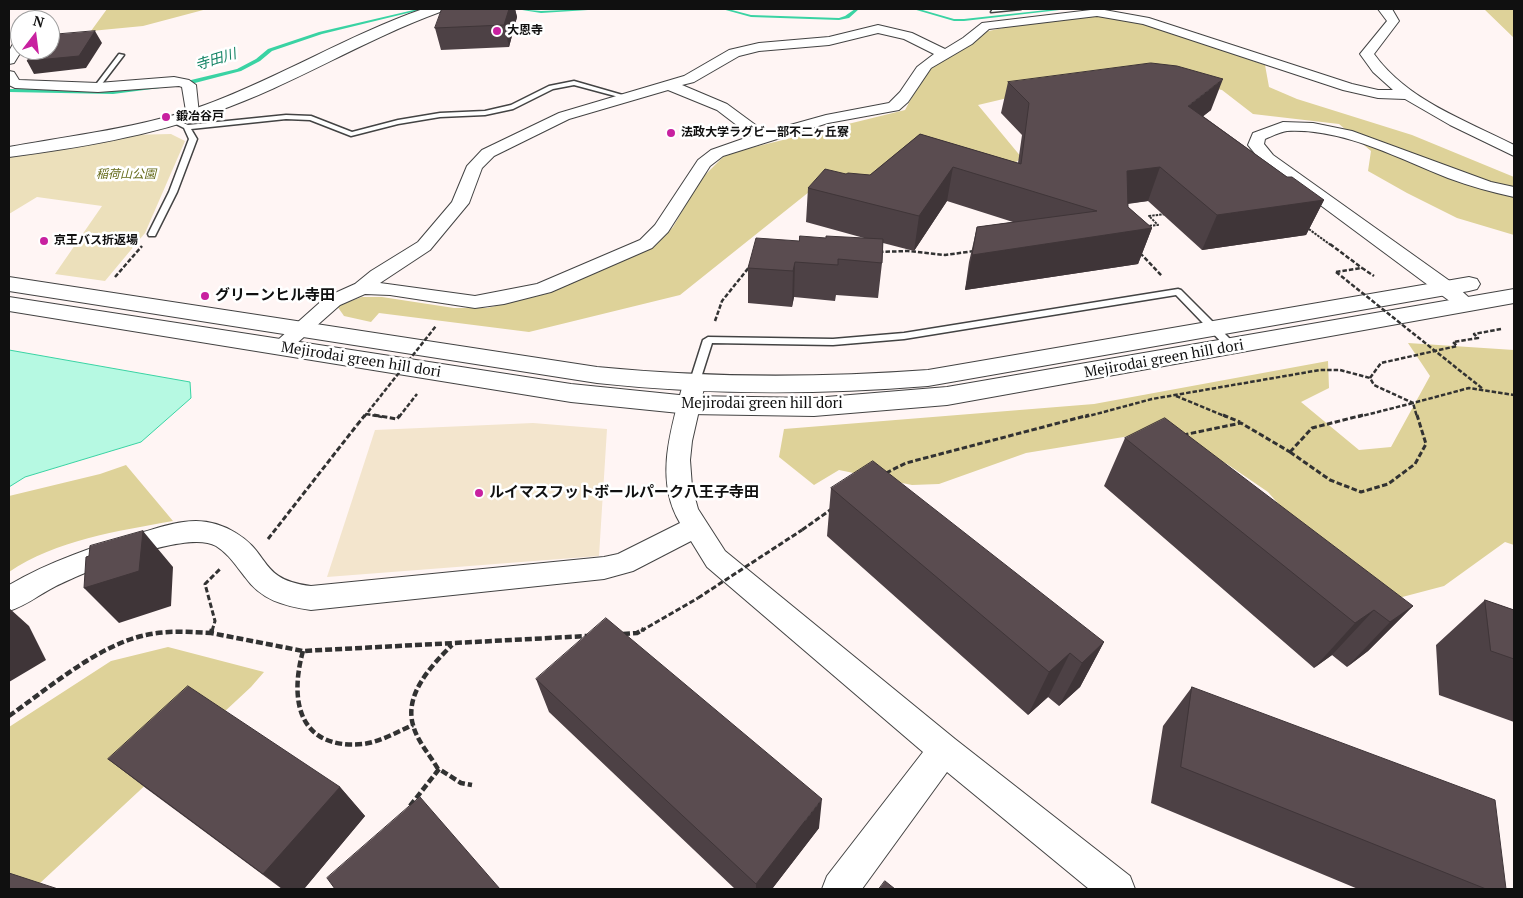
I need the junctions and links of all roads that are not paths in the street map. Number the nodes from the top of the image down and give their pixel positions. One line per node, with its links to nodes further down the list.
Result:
1 (1018, 9): 5 (lane)
2 (1384, 9): 11 (street)
3 (432, 10): 13 (street)
4 (1093, 10): 6 (street); 11 (street)
5 (993, 11)
6 (943, 53): 9 (street); 14 (street)
7 (121, 55): 10 (lane)
8 (9, 75): 10 (street)
9 (669, 85): 12 (street); 14 (street)
10 (96, 88): 13 (street)
11 (1407, 95): 15 (street)
12 (630, 98): 13 (lane); 21 (street)
13 (184, 121): 16 (street); 18 (lane)
14 (764, 138): 21 (street)
15 (1514, 151)
16 (9, 152)
17 (1514, 192): 22 (street)
18 (152, 234)
19 (1514, 277): 22 (street, Mejirodai green hill dori)
20 (9, 284): 26 (street, Mejirodai green hill dori)
21 (362, 288): 26 (street)
22 (1447, 288): 25 (street); 27 (street, Mejirodai green hill dori)
23 (1514, 296): 25 (street, Mejirodai green hill dori)
24 (9, 304): 28 (street, Mejirodai green hill dori)
25 (1466, 304): 29 (street, Mejirodai green hill dori)
26 (299, 329): 28 (street); 30 (street, Mejirodai green hill dori)
27 (1215, 329): 29 (lane); 30 (street, Mejirodai green hill dori); 30 (lane)
28 (280, 347): 30 (street, Mejirodai green hill dori)
29 (1232, 347): 30 (street, Mejirodai green hill dori)
30 (691, 395): 31 (street)
31 (696, 527): 32 (street); 33 (street)
32 (9, 599)
33 (944, 750): 34 (street); 35 (street)
34 (840, 889)
35 (1117, 889)

